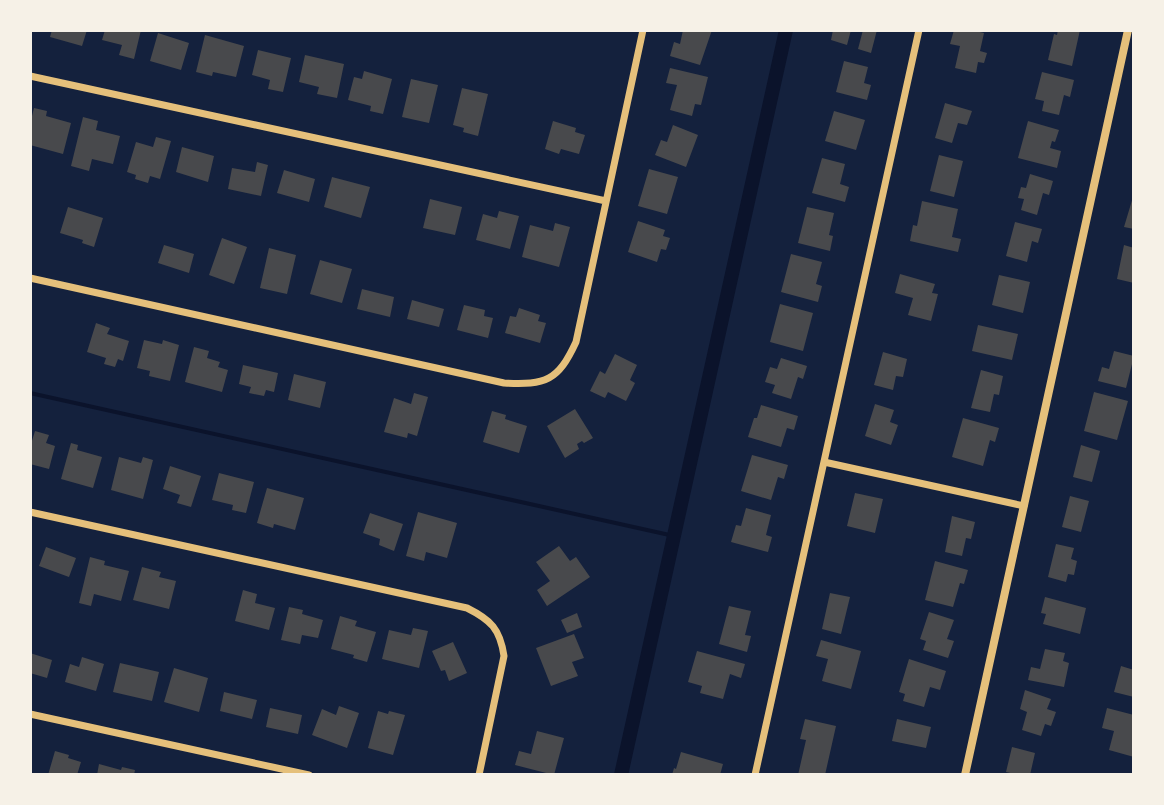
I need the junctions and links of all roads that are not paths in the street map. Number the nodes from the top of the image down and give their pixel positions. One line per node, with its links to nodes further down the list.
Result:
1 (643, 30): 5 (street)
2 (919, 30): 7 (street)
3 (1128, 30): 8 (street)
4 (30, 76): 5 (street)
5 (606, 201): 6 (street)
6 (30, 278)
7 (824, 462): 8 (street); 13 (street)
8 (1024, 506): 14 (street)
9 (30, 512): 12 (street)
10 (30, 714): 11 (street)
11 (309, 775)
12 (479, 775)
13 (755, 775)
14 (965, 775)

